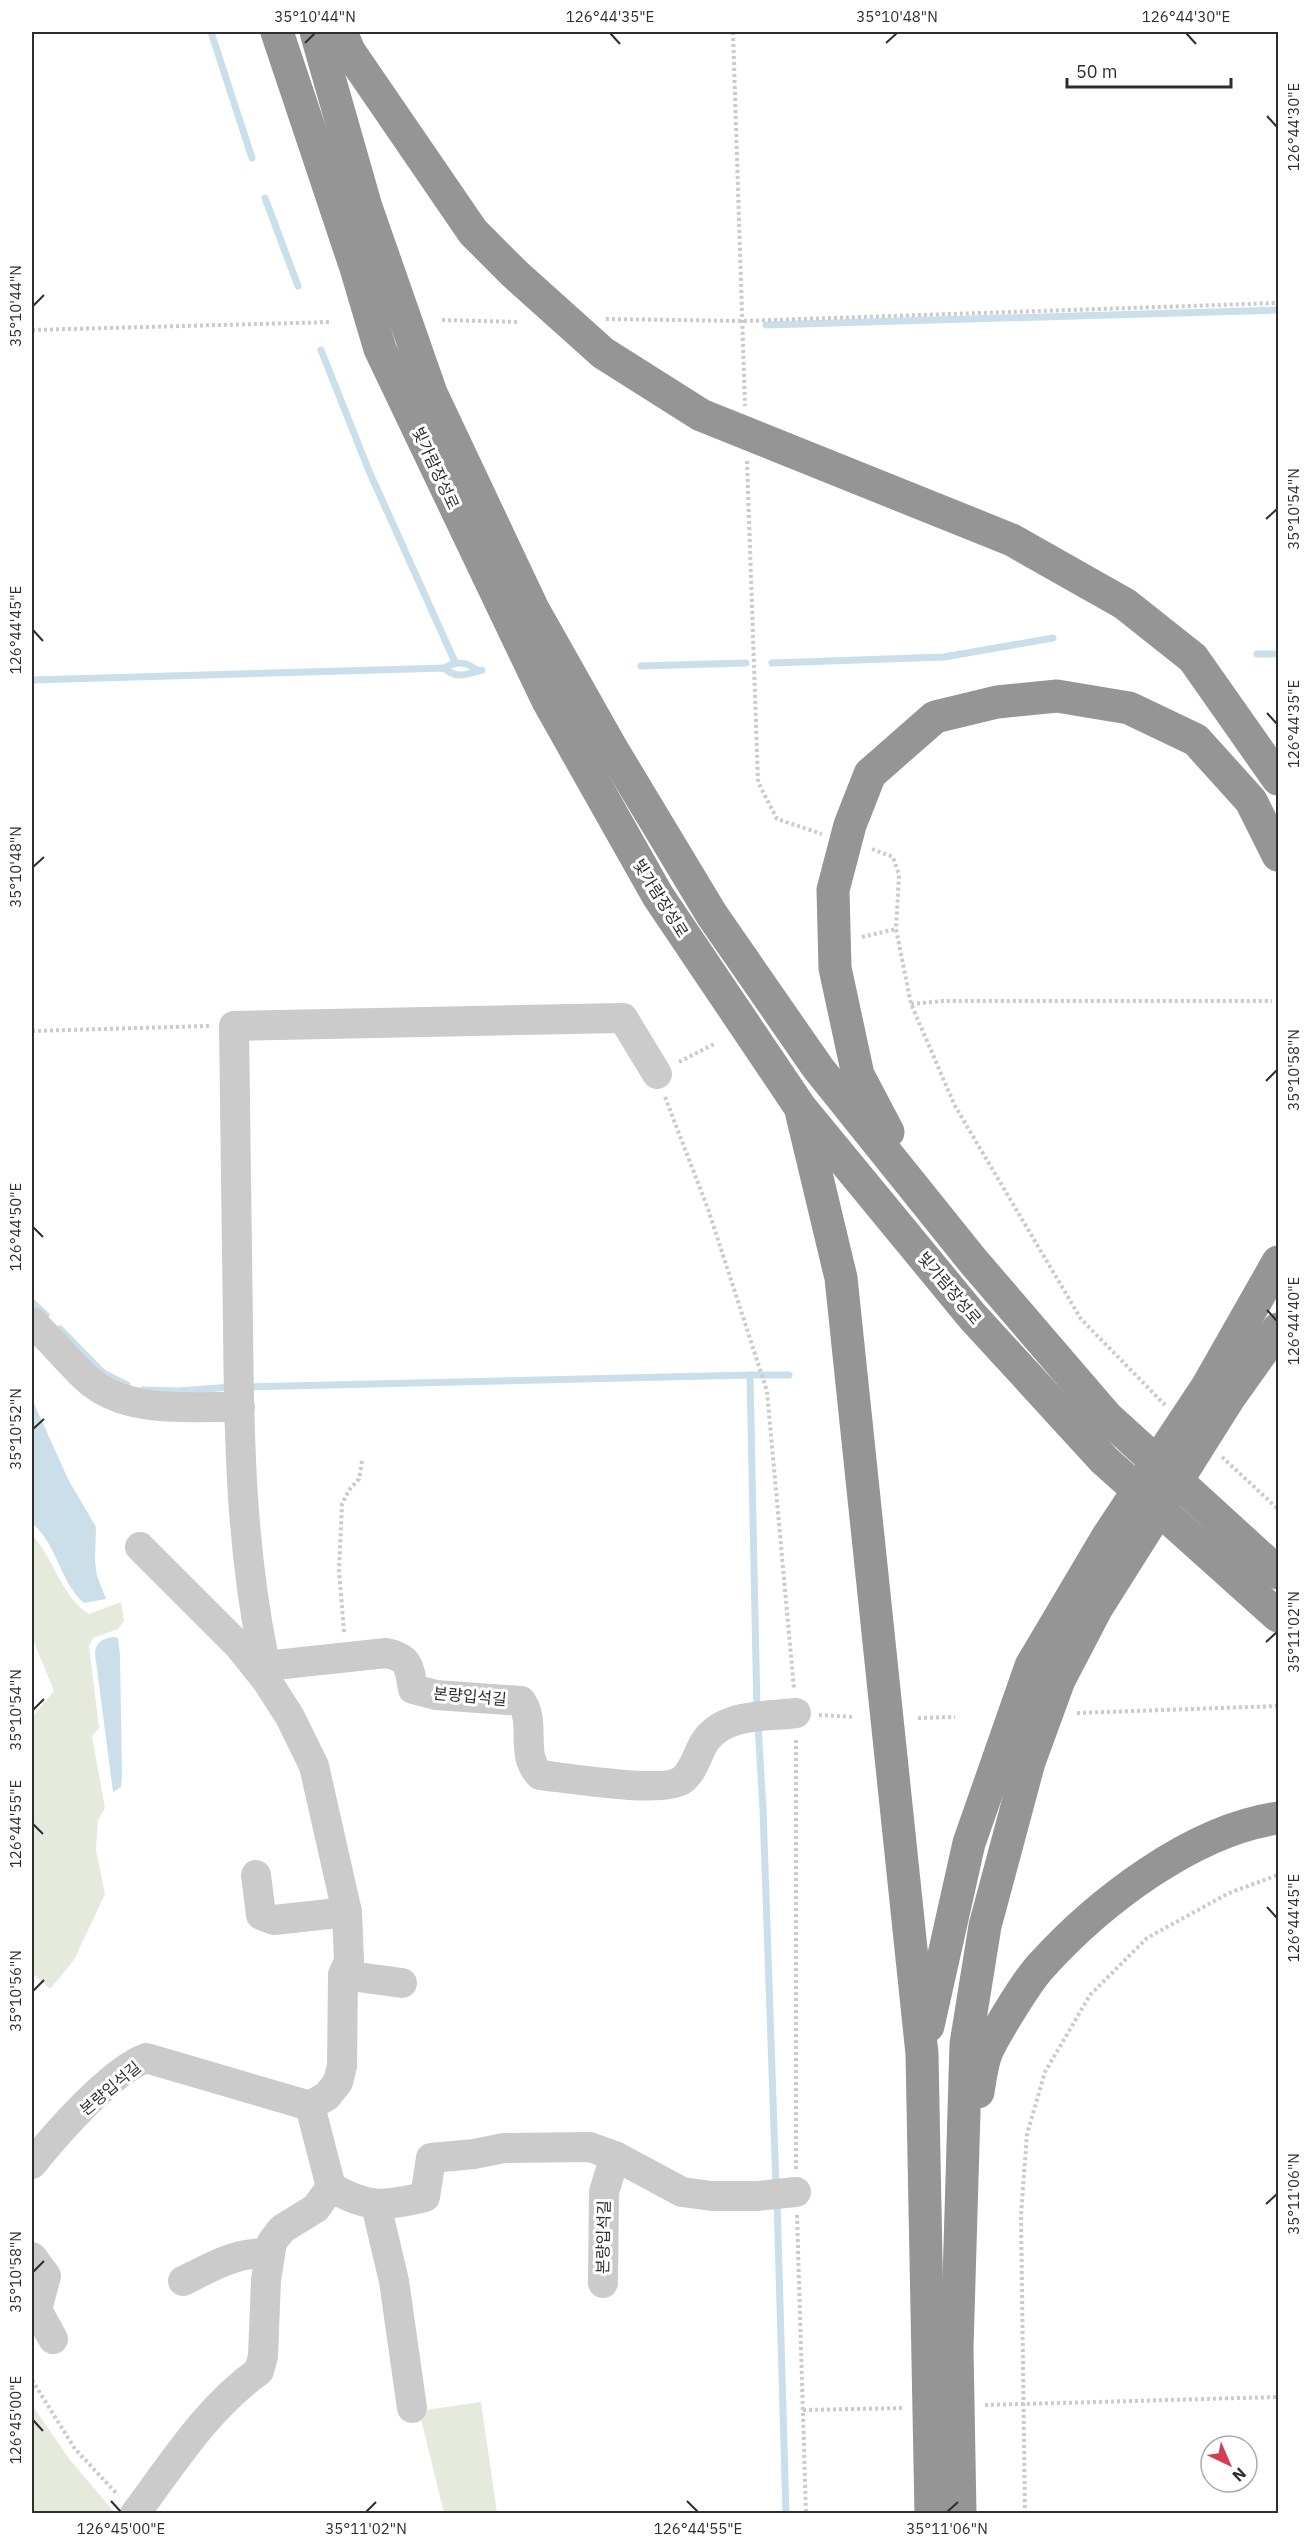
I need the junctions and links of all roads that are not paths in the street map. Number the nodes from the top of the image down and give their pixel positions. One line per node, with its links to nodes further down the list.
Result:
1 (277, 32): 7 (highway, 빛가람장성로)
2 (316, 32): 8 (highway, 빛가람장성로)
3 (341, 32): 4 (highway)
4 (1278, 779)
5 (1278, 855): 8 (highway)
6 (657, 1074): 12 (lane)
7 (800, 1107): 17 (highway, 빛가람장성로); 25 (highway)
8 (973, 1261): 16 (highway, 빛가람장성로)
9 (1278, 1262): 13 (highway)
10 (32, 1322): 12 (lane)
11 (1278, 1329): 13 (highway)
12 (239, 1392): 18 (lane)
13 (1210, 1404): 14 (highway)
14 (1119, 1545): 25 (highway); 29 (highway)
15 (140, 1547): 18 (lane)
16 (1278, 1573)
17 (1278, 1616)
18 (256, 1667): 19 (lane, 본량입석길); 22 (lane)
19 (782, 1715)
20 (1278, 1818): 29 (highway)
21 (256, 1875): 22 (lane)
22 (347, 1912): 23 (lane)
23 (343, 1975): 24 (lane); 26 (lane)
24 (402, 1983)
25 (922, 2054): 38 (highway)
26 (310, 2106): 28 (lane, 본량입석길); 30 (lane)
27 (615, 2156): 31 (lane); 32 (lane); 36 (lane, 본량입석길)
28 (32, 2164)
29 (962, 2164): 38 (highway)
30 (331, 2187): 32 (lane); 33 (lane)
31 (779, 2194)
32 (376, 2205): 39 (lane)
33 (270, 2253): 35 (lane); 40 (lane)
34 (32, 2257): 37 (lane)
35 (183, 2281)
36 (603, 2283)
37 (53, 2339)
38 (942, 2347): 41 (highway); 42 (highway)
39 (411, 2408)
40 (127, 2505)
41 (931, 2514)
42 (960, 2514)

